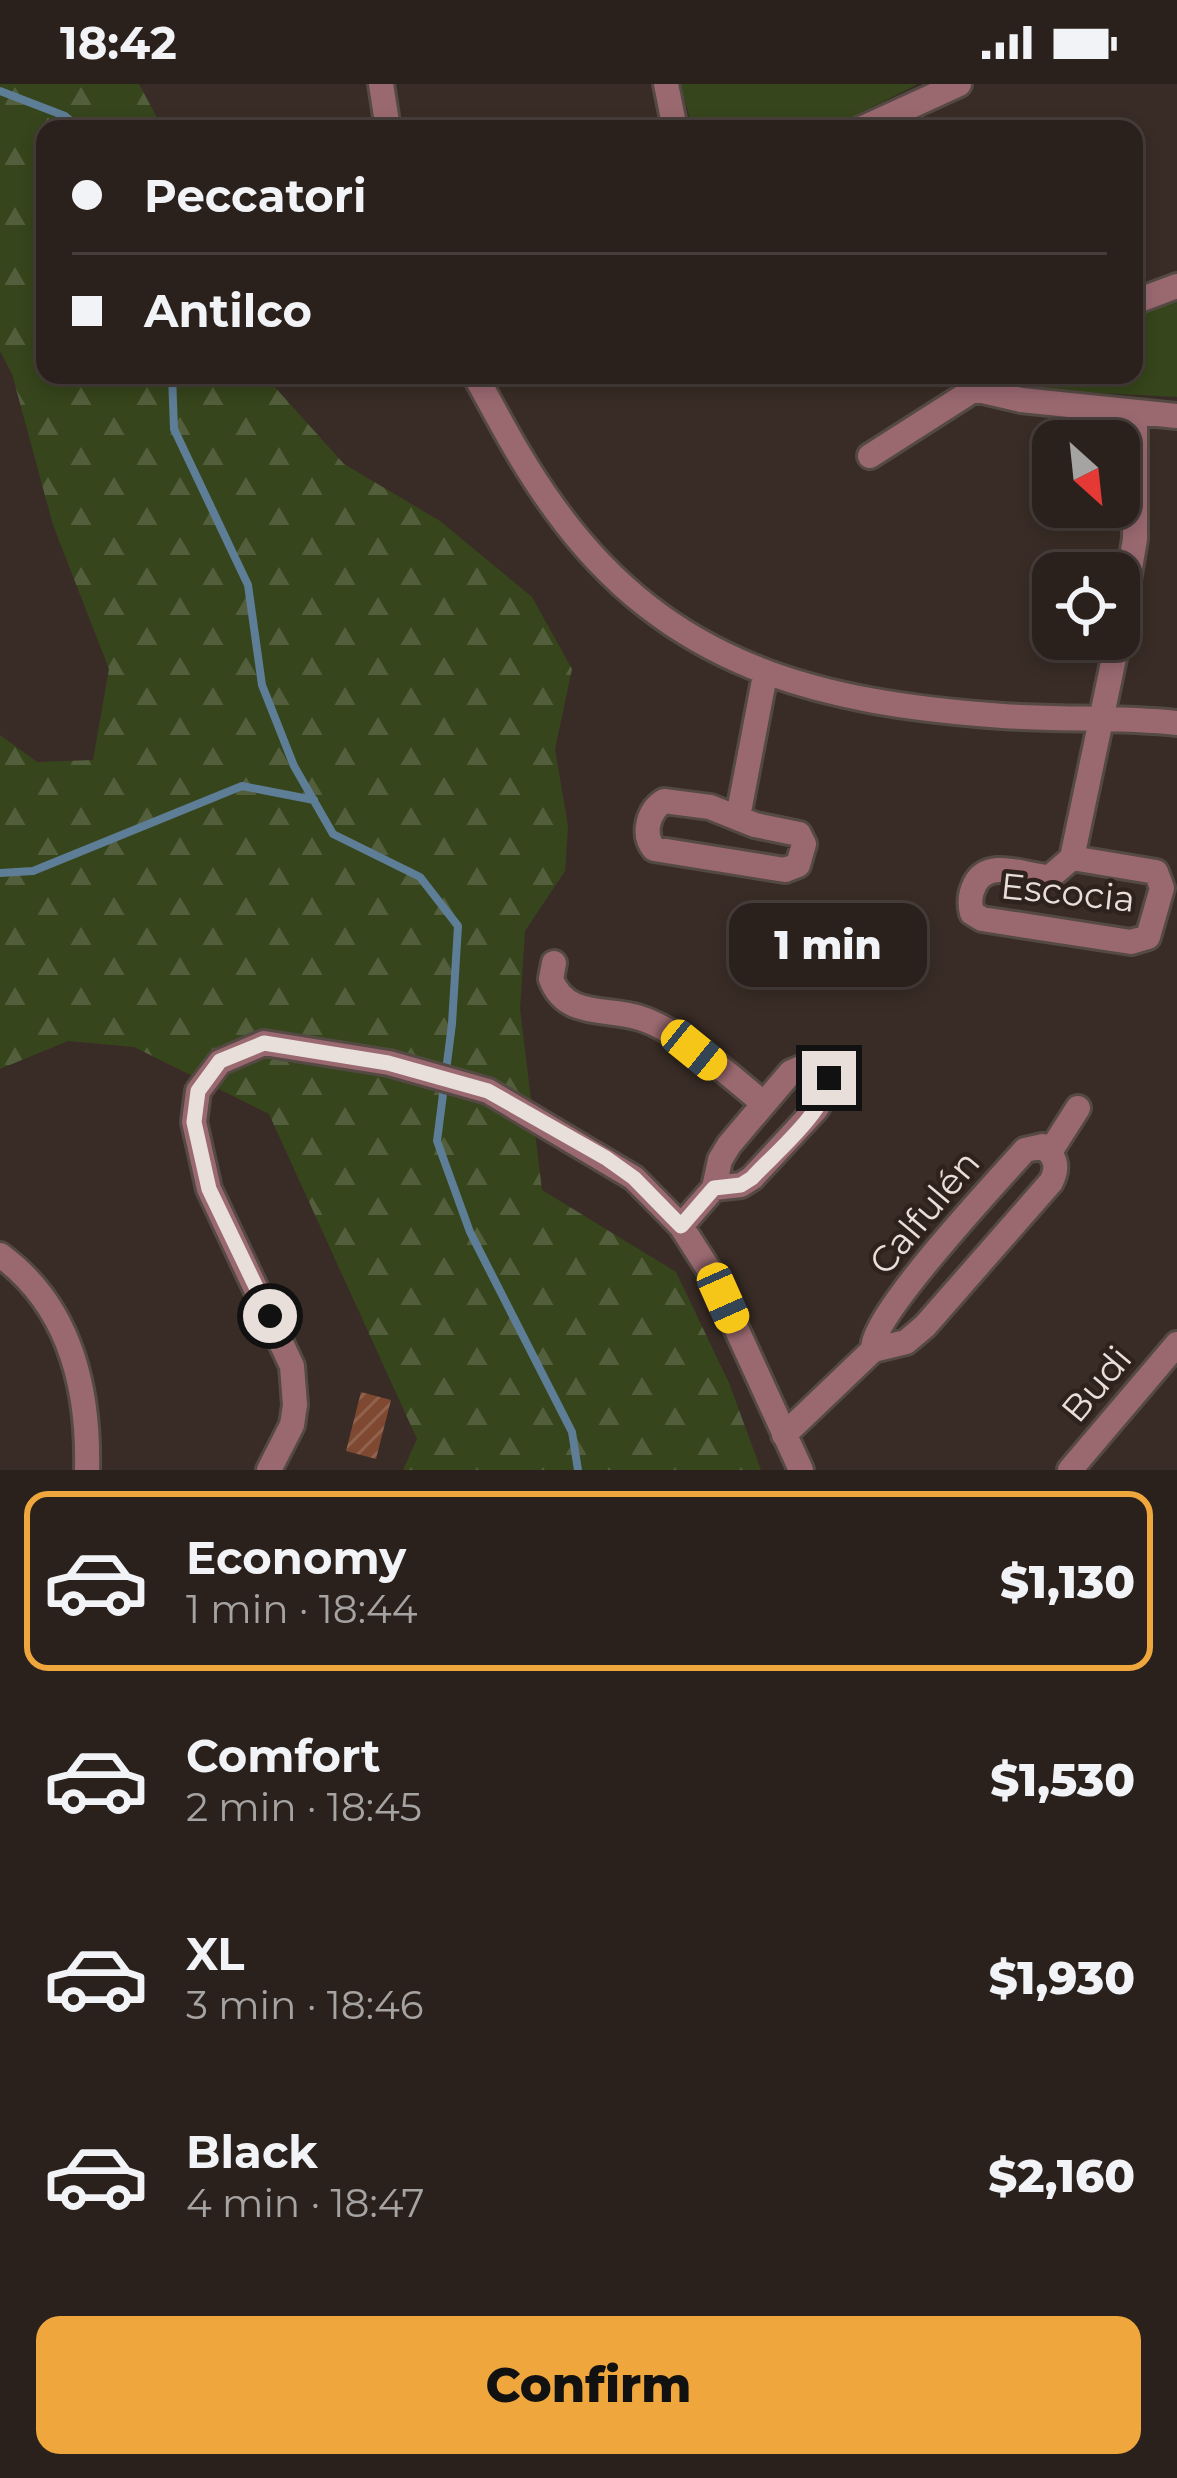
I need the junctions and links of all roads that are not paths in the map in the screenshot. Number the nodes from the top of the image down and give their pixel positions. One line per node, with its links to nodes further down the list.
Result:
1 (381, 84): 4 (street)
2 (666, 84): 5 (street)
3 (959, 84): 6 (street)
4 (387, 120)
5 (673, 120)
6 (881, 120)
7 (1177, 286): 8 (street)
8 (1143, 299)
9 (480, 384): 17 (street)
10 (981, 384): 11 (street)
11 (974, 388): 12 (street); 14 (street)
12 (1136, 412): 13 (street); 15 (street, Escocia)
13 (1177, 416)
14 (870, 456)
15 (1134, 552)
16 (1113, 660): 18 (street, Escocia)
17 (765, 675): 18 (street); 20 (street)
18 (1101, 719): 19 (street); 21 (street, Escocia)
19 (1177, 723)
20 (738, 817): 20 (street)
21 (1072, 858): 21 (street, Escocia)
22 (554, 963): 23 (street)
23 (764, 1104): 26 (street); 26 (street)
24 (1078, 1108): 25 (street, Calfulén)
25 (1050, 1152): 30 (street, Calfulén); 30 (street, Calfulén)
26 (714, 1188): 27 (street)
27 (681, 1226): 31 (street); 33 (street)
28 (0, 1255): 32 (street)
29 (1177, 1344): 35 (street, Budi)
30 (873, 1350): 31 (street, Calfulén)
31 (784, 1436): 34 (street)
32 (87, 1470)
33 (269, 1470)
34 (801, 1470)
35 (1070, 1470)

